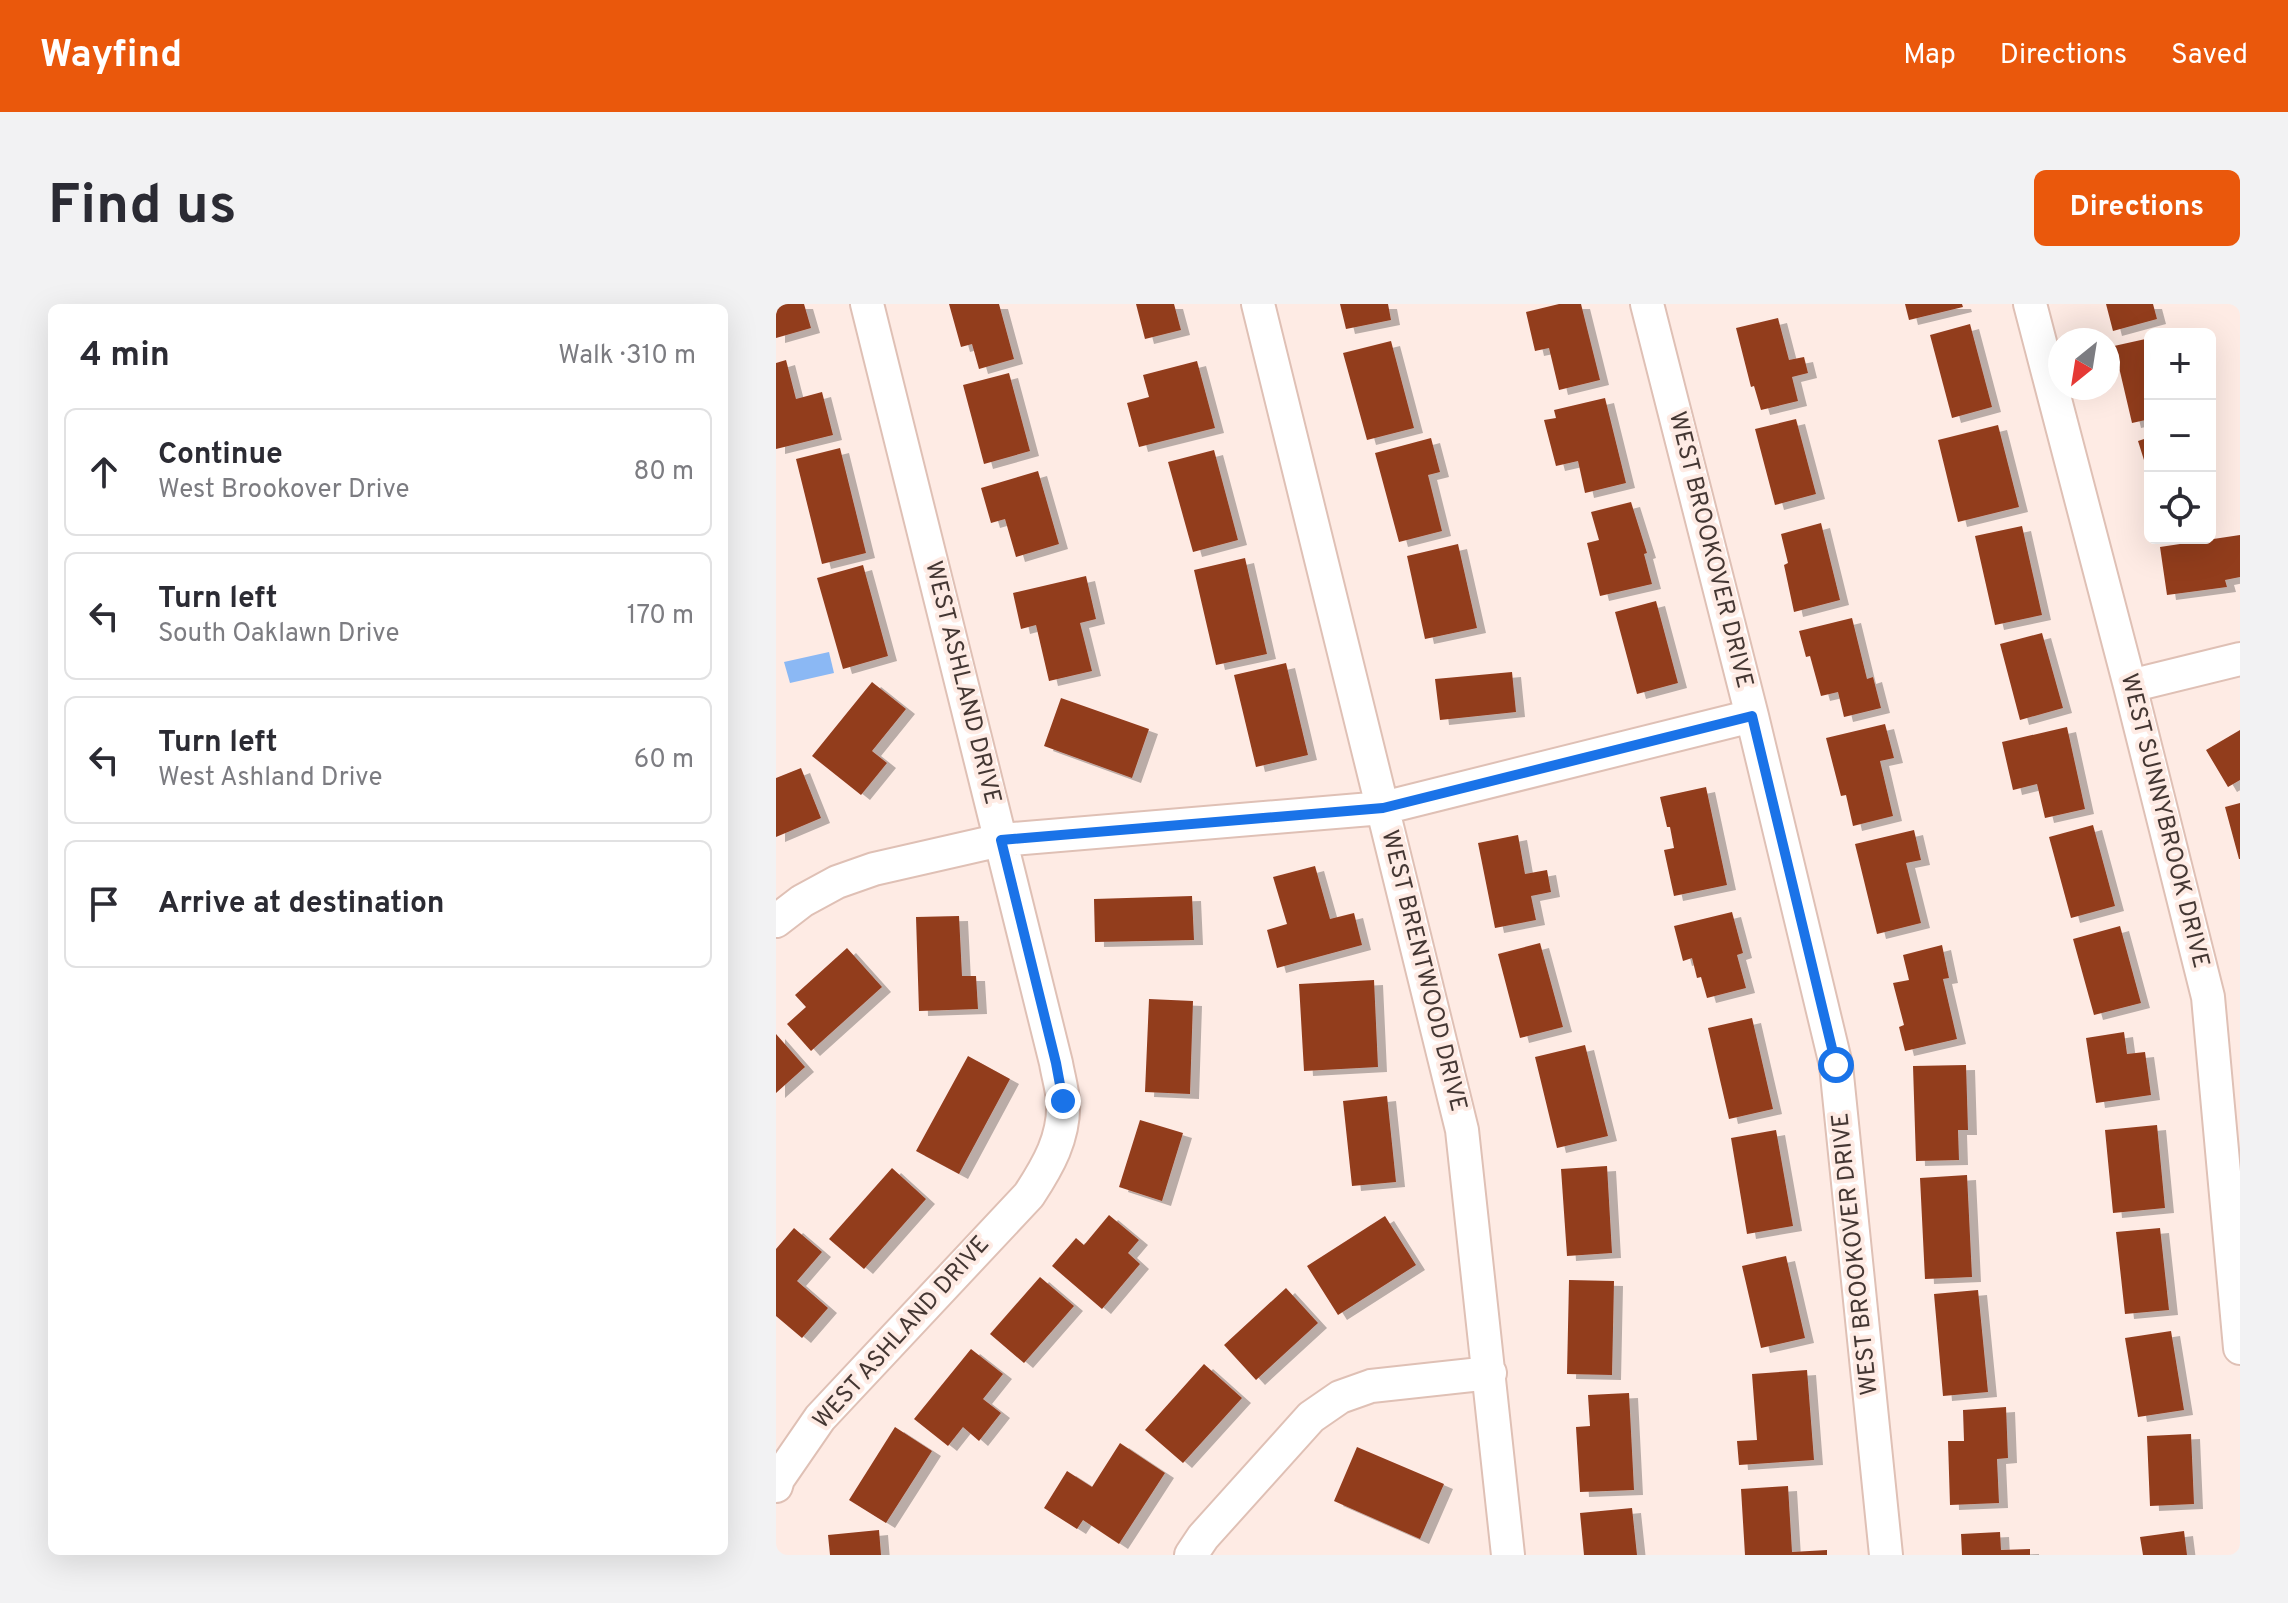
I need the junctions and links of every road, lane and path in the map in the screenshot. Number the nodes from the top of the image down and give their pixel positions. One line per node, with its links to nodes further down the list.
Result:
1 (867, 304): 9 (street, WEST ASHLAND DRIVE)
2 (1258, 304): 8 (street, WEST BRENTWOOD DRIVE)
3 (1647, 304): 7 (street, WEST BROOKOVER DRIVE)
4 (2030, 304): 6 (street, WEST SUNNYBROOK DRIVE)
5 (2240, 659): 6 (street)
6 (2130, 686): 11 (street, WEST SUNNYBROOK DRIVE)
7 (1752, 716): 8 (street); 16 (street, WEST BROOKOVER DRIVE)
8 (1383, 808): 9 (street); 12 (street, WEST BRENTWOOD DRIVE)
9 (1001, 840): 10 (street); 13 (street, WEST ASHLAND DRIVE)
10 (776, 921)
11 (2240, 1348)
12 (1490, 1373): 14 (street); 15 (street, WEST BRENTWOOD DRIVE)
13 (776, 1486)
14 (1191, 1555)
15 (1508, 1555)
16 (1886, 1555)

